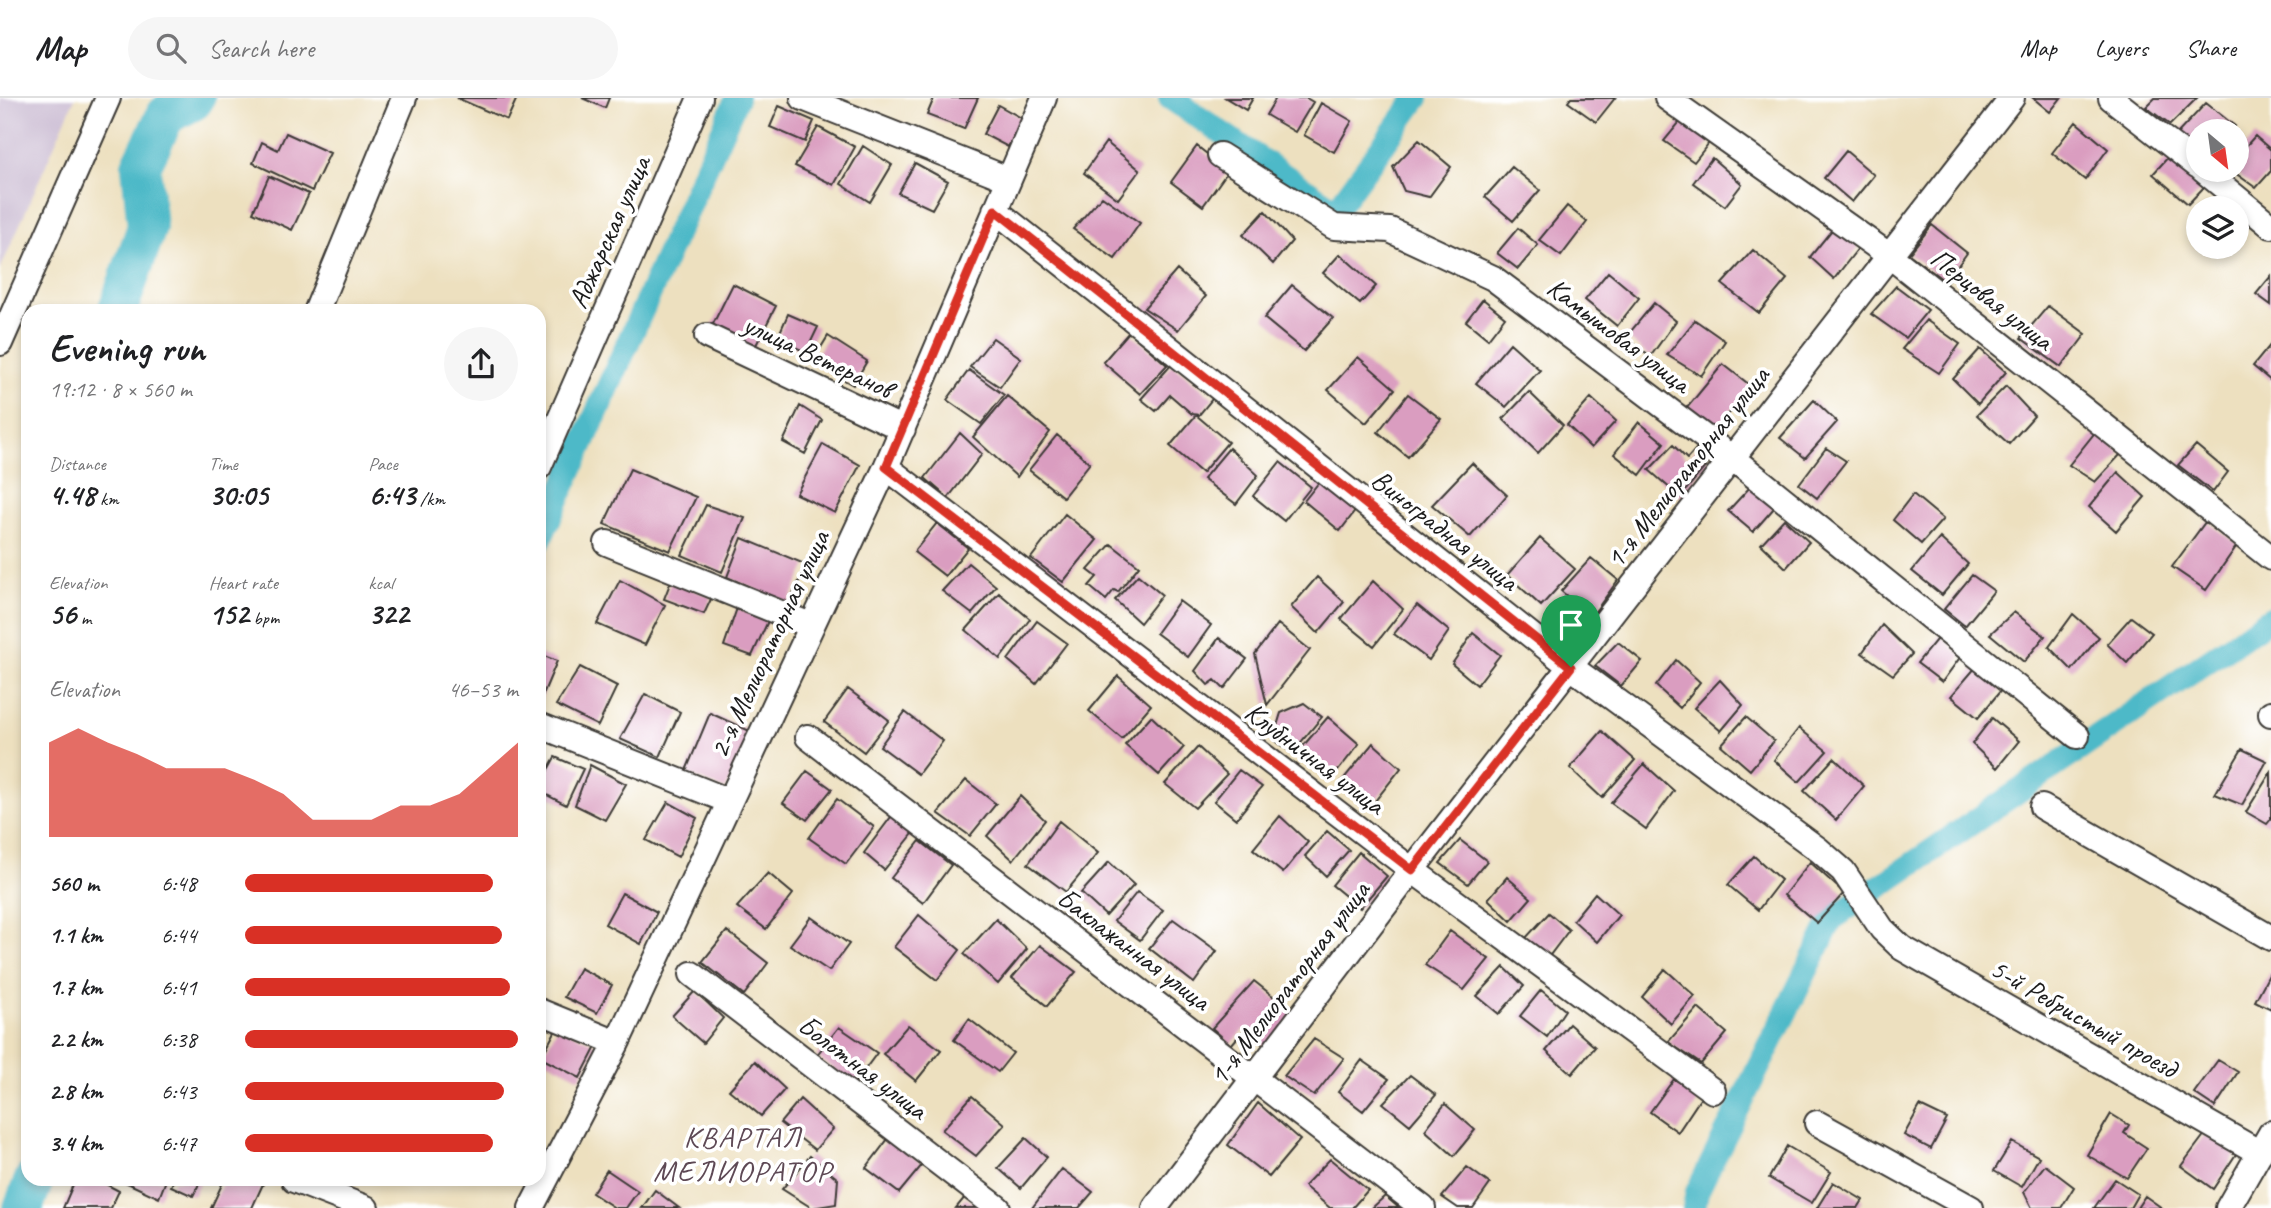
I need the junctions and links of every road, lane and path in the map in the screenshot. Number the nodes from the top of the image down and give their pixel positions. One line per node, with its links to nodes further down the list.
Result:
1 (108, 98): 18 (street)
2 (404, 98): 16 (street)
3 (701, 98): 20 (street, Аджарская улица)
4 (803, 98): 11 (street)
5 (1044, 98): 11 (street, 2-я Мелиораторная улица)
6 (1667, 98): 15 (street, Перцовая улица)
7 (2012, 98): 15 (street, 1-я Мелиораторная улица)
8 (2111, 98): 10 (street)
9 (1220, 155): 21 (street, Камышовая улица)
10 (2186, 157)
11 (1008, 179): 13 (street, 2-я Мелиораторная улица)
12 (2218, 182): 14 (street)
13 (995, 210): 19 (street, 2-я Мелиораторная улица); 26 (street, Виноградная улица)
14 (2271, 226)
15 (1890, 256): 21 (street, 1-я Мелиораторная улица); 24 (street, Перцовая улица)
16 (319, 304)
17 (707, 336): 19 (street, улица Ветеранов)
18 (0, 343)
19 (902, 429): 22 (street, 2-я Мелиораторная улица)
20 (546, 451)
21 (1731, 457): 26 (street, 1-я Мелиораторная улица); 28 (street, Камышовая улица)
22 (886, 467): 25 (street, 2-я Мелиораторная улица); 32 (street, Клубничная улица)
23 (607, 543): 25 (street)
24 (2271, 558)
25 (810, 625): 30 (street, 2-я Мелиораторная улица)
26 (1571, 667): 32 (street, 1-я Мелиораторная улица); 33 (street, Виноградная улица)
27 (546, 729): 30 (street)
28 (2077, 736)
29 (808, 737): 38 (street, Баклажанная улица)
30 (729, 801): 37 (street, 2-я Мелиораторная улица)
31 (2042, 807): 34 (street)
32 (1412, 870): 38 (street, 1-я Мелиораторная улица); 39 (street, Клубничная улица)
33 (1882, 929): 41 (street, 5-й Ребристый проезд)
34 (2271, 938)
35 (692, 974): 47 (street, Болотная улица)
36 (546, 1014): 37 (street)
37 (617, 1043): 42 (street, 2-я Мелиораторная улица)
38 (1255, 1079): 48 (street, 1-я Мелиораторная улица); 49 (street, Баклажанная улица)
39 (1713, 1091)
40 (1817, 1123): 50 (street)
41 (2265, 1143): 51 (street)
42 (546, 1179)
43 (309, 1186): 45 (street)
44 (542, 1186): 46 (street, 2-я Мелиораторная улица)
45 (366, 1208)
46 (531, 1208)
47 (998, 1208)
48 (1155, 1208)
49 (1423, 1208)
50 (1971, 1208)
51 (2228, 1208)

